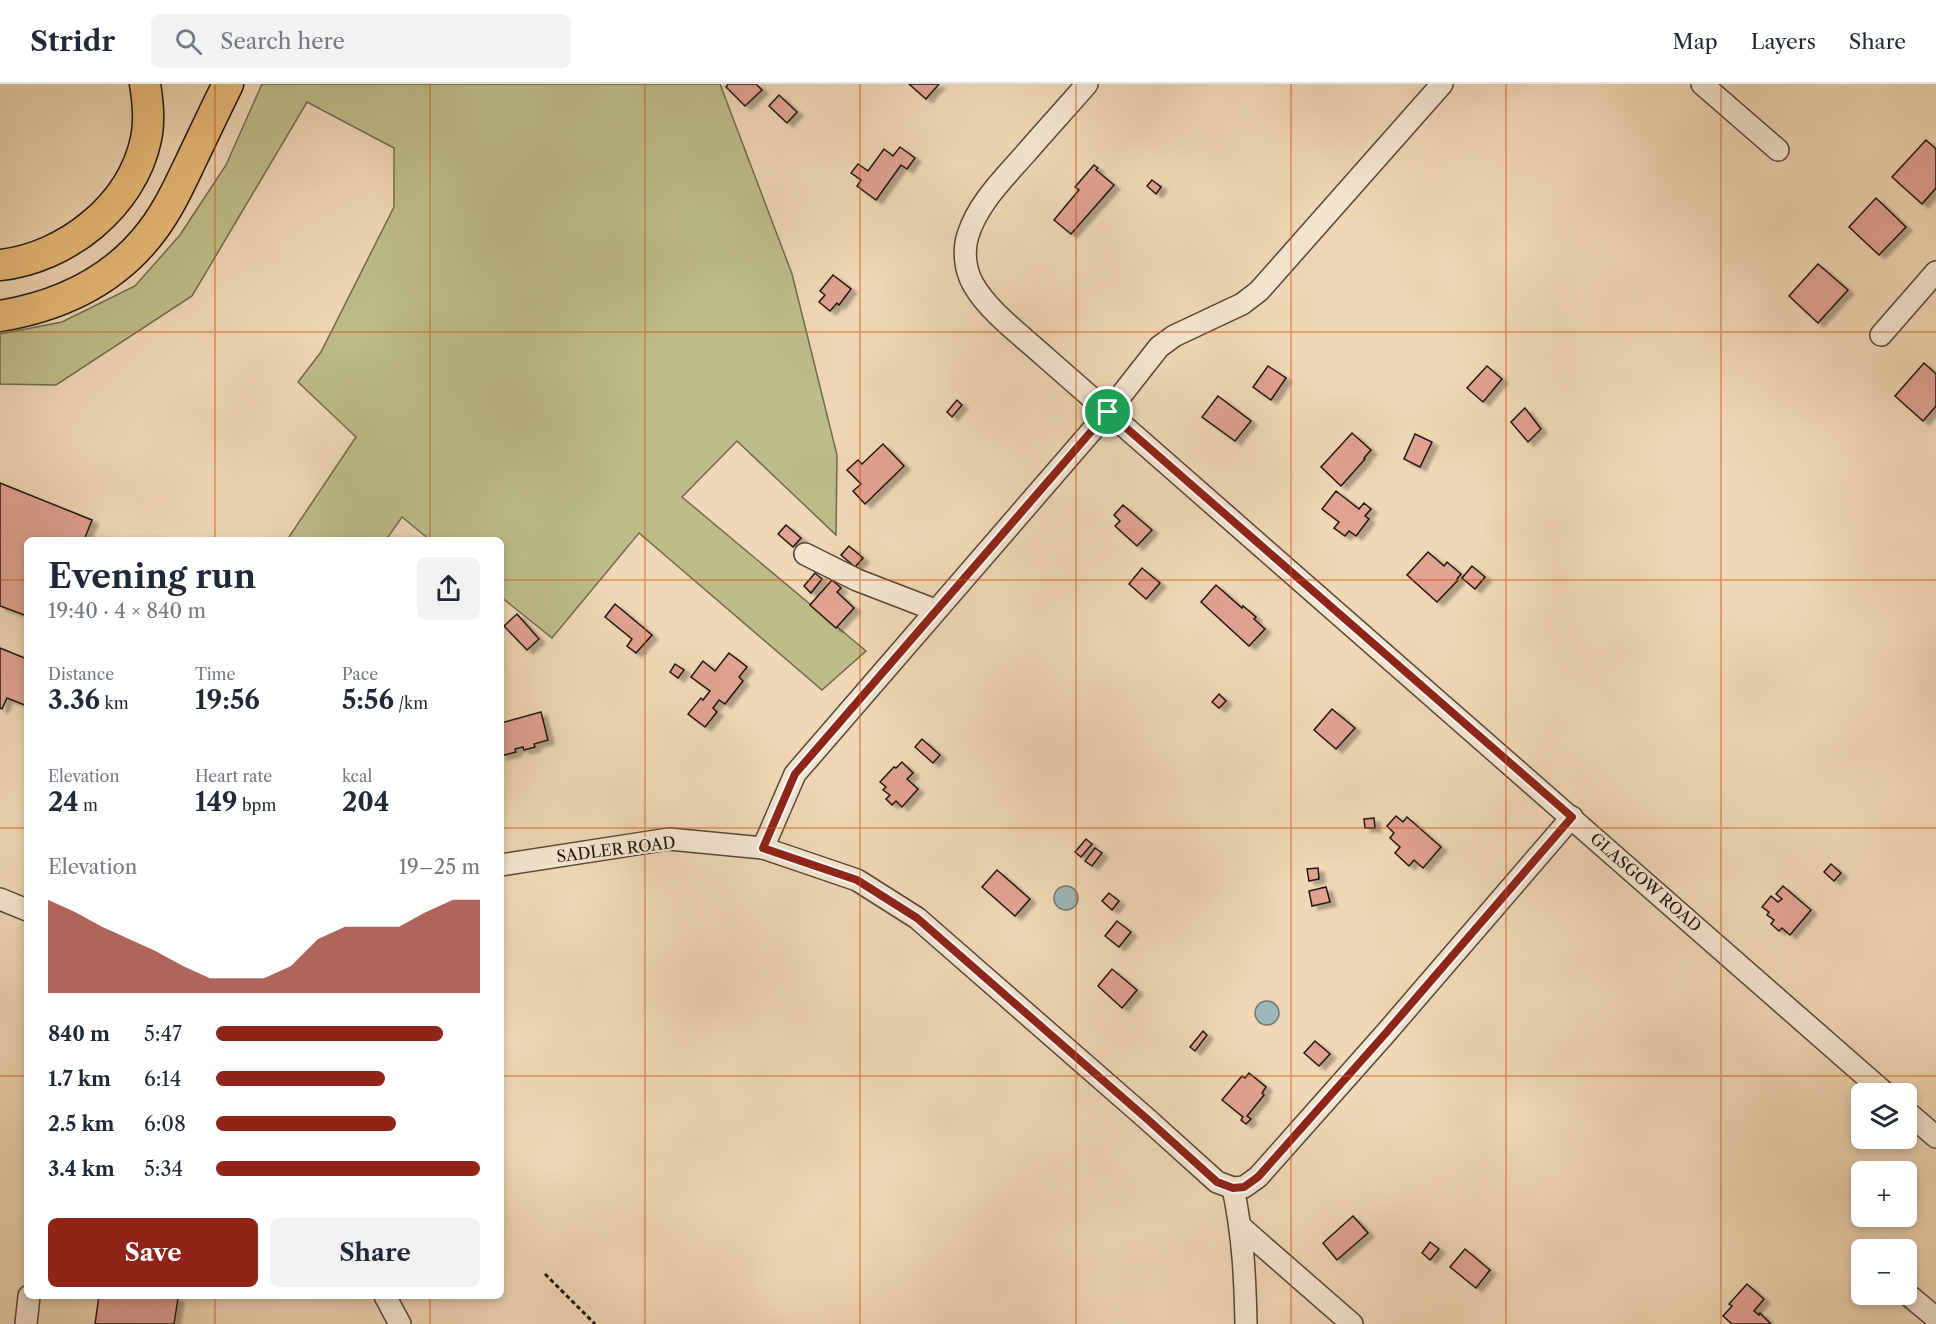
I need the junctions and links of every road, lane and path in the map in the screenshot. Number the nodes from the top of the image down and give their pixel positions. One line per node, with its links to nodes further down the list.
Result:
1 (145, 84): 7 (highway)
2 (228, 84): 9 (highway)
3 (1087, 84): 11 (street, GLASGOW ROAD)
4 (1442, 84): 11 (street)
5 (1702, 84): 6 (street)
6 (1778, 150)
7 (0, 265)
8 (1936, 272): 10 (street)
9 (0, 316)
10 (1881, 335)
11 (1108, 412): 13 (street); 14 (street, GLASGOW ROAD)
12 (805, 554): 13 (street)
13 (935, 610): 15 (street)
14 (1572, 817): 19 (street, GLASGOW ROAD); 22 (street)
15 (763, 848): 16 (street, SADLER ROAD); 22 (street, SADLER ROAD)
16 (504, 865)
17 (0, 899): 18 (street)
18 (24, 909)
19 (1874, 1083)
20 (1917, 1121): 21 (street)
21 (1936, 1137)
22 (1233, 1188): 23 (street)
23 (1241, 1227): 32 (street); 33 (street)
24 (545, 1274): 31 (path)
25 (29, 1299): 29 (street)
26 (387, 1299): 30 (street)
27 (1917, 1302): 28 (street)
28 (1936, 1318)
29 (26, 1324)
30 (400, 1324)
31 (595, 1324)
32 (1246, 1324)
33 (1352, 1324)

